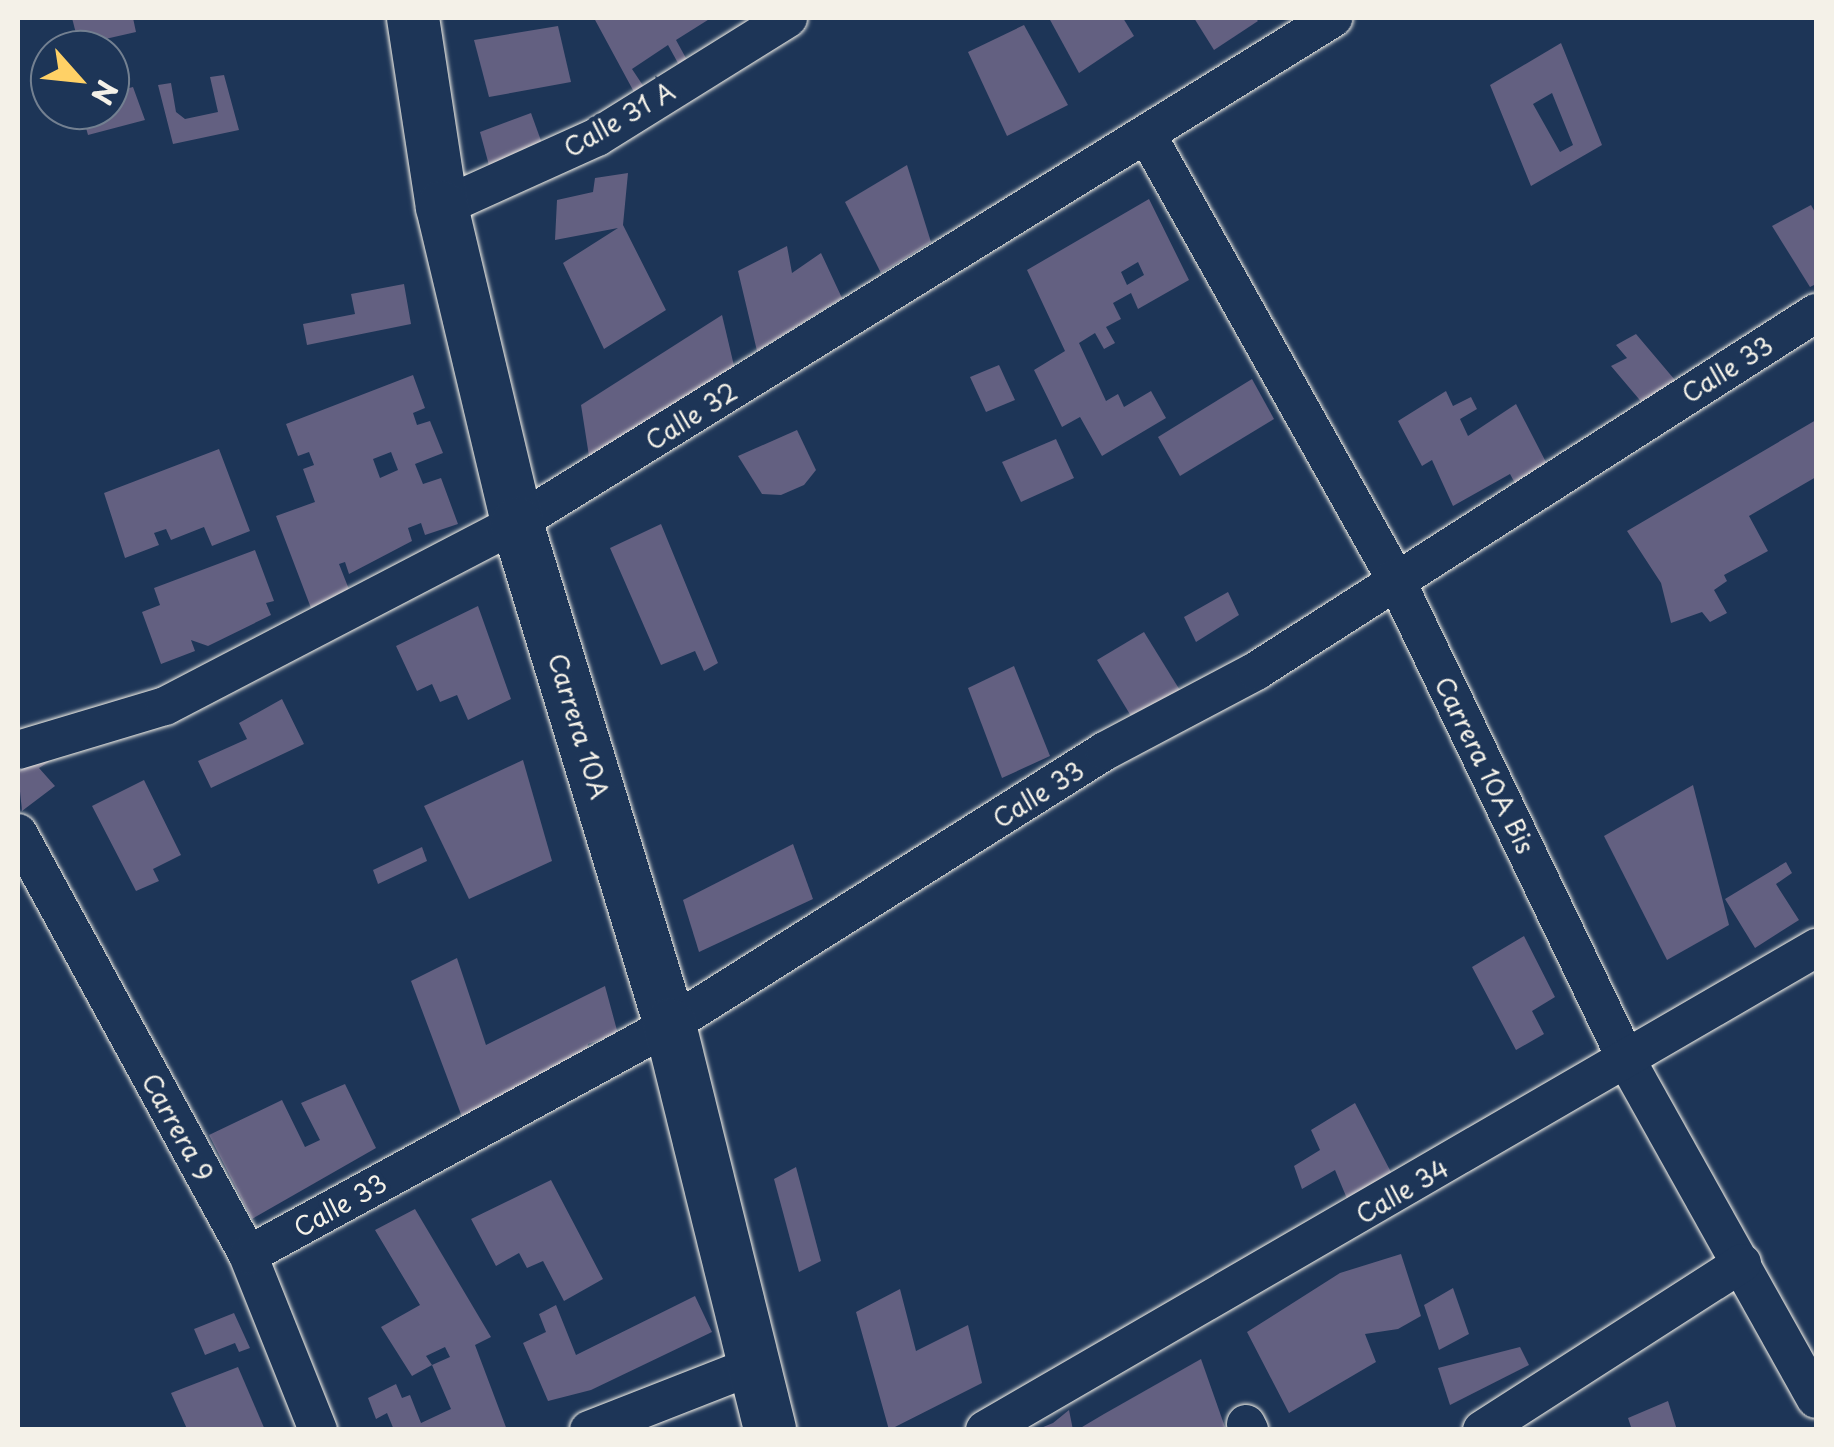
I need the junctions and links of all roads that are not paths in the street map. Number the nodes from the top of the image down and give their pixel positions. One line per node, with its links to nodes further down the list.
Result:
1 (413, 18): 5 (street, Carrera 10A)
2 (788, 18): 5 (street, Calle 31 A)
3 (1333, 18): 4 (street, Calle 32)
4 (1147, 136): 7 (street, Calle 32); 8 (street, Carrera 10A Bis)
5 (442, 207): 7 (street, Carrera 10A)
6 (1816, 313): 8 (street, Calle 33)
7 (517, 523): 9 (street, Calle 32); 12 (street, Carrera 10A)
8 (1395, 578): 12 (street, Calle 33); 13 (street, Carrera 10A Bis)
9 (18, 750)
10 (18, 833): 14 (street, Carrera 9)
11 (1816, 948): 13 (street, Calle 34)
12 (670, 1025): 14 (street, Calle 33); 16 (street, Carrera 10A)
13 (1627, 1062): 15 (street, Carrera 10A Bis); 21 (street, Calle 34)
14 (248, 1256): 18 (street, Carrera 9)
15 (1742, 1263): 17 (street, Carrera 10A Bis); 22 (street)
16 (754, 1365): 19 (street); 20 (street, Carrera 10A)
17 (1816, 1398)
18 (318, 1430)
19 (590, 1430)
20 (770, 1430)
21 (985, 1430)
22 (1482, 1430)

